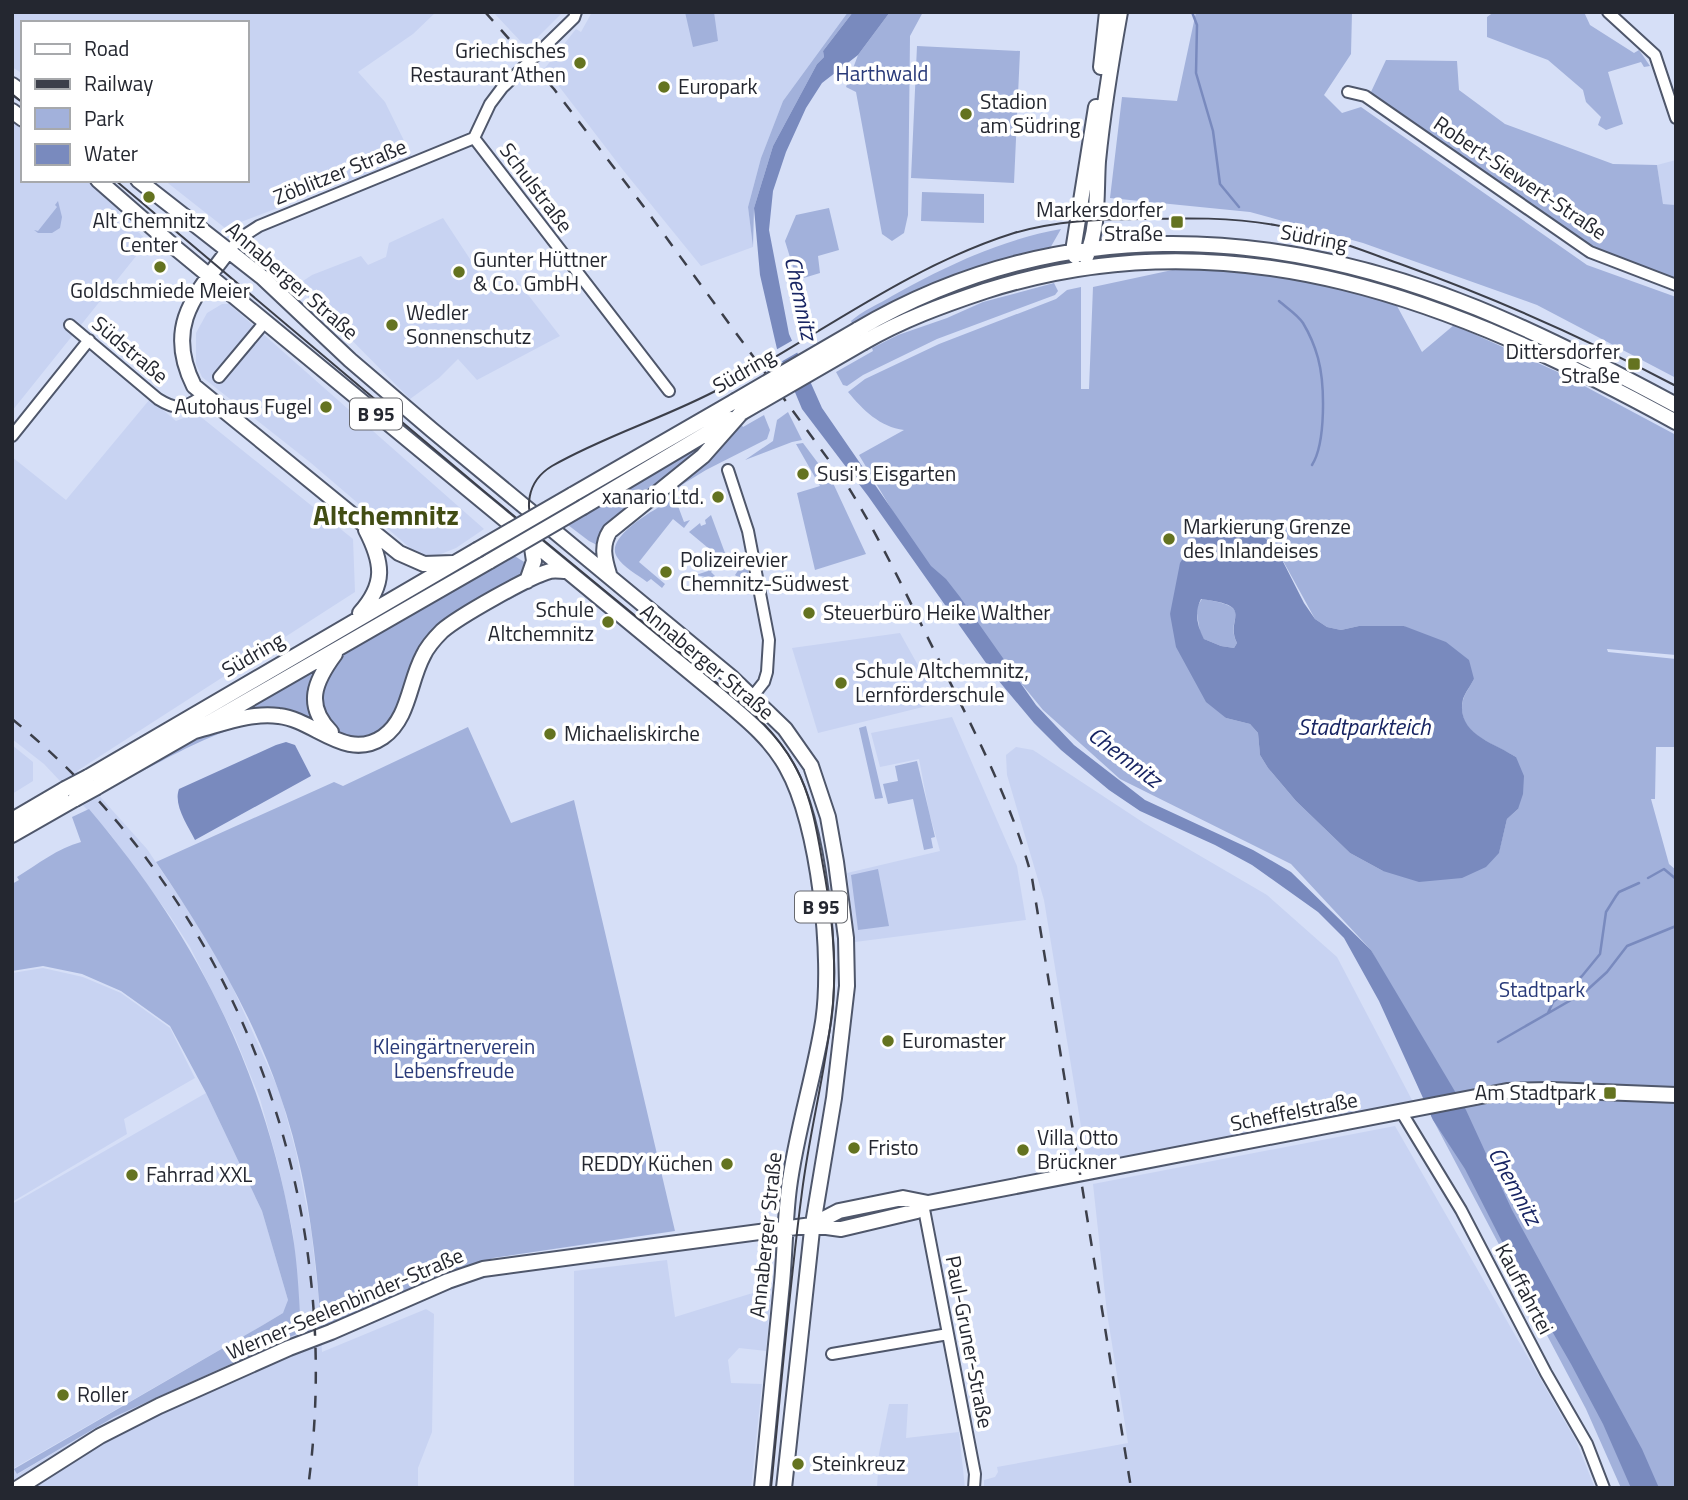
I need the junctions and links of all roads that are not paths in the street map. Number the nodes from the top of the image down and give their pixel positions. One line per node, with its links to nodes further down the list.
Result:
1 (576, 12): 7 (street, Schulstraße)
2 (1107, 12): 12 (main road)
3 (1120, 12): 10 (main road)
4 (1608, 12): 6 (street)
5 (1348, 92): 14 (street, Robert-Siewert-Straße)
6 (1676, 118)
7 (474, 138): 11 (street, Zöblitzer Straße); 19 (street, Schulstraße)
8 (100, 182): 13 (main road, Annaberger Straße / B 95)
9 (141, 182): 11 (main road, Annaberger Straße / B 95)
10 (1090, 248): 12 (main road); 21 (main road, Südring)
11 (228, 251): 13 (main road); 31 (main road, Annaberger Straße / B 95)
12 (1079, 263): 22 (main road, Südring, bridge); 23 (main road, Südring)
13 (209, 276): 15 (main road, Annaberger Straße / B 95); 20 (main road)
14 (1676, 285)
15 (265, 322): 18 (street); 27 (main road, Annaberger Straße / B 95)
16 (70, 325): 17 (street, Südstraße)
17 (89, 340): 20 (street, Südstraße); 24 (street)
18 (219, 377)
19 (669, 391)
20 (204, 396): 26 (main road)
21 (1676, 405)
22 (738, 407): 29 (main road, Südring, bridge); 31 (main road); 35 (main road, Südring, bridge)
23 (1676, 422)
24 (12, 436)
25 (729, 470): 37 (street)
26 (364, 525): 28 (main road); 34 (main road)
27 (531, 541): 30 (main road, Annaberger Straße / B 95); 32 (main road)
28 (399, 553): 29 (main road); 33 (main road)
29 (453, 563): 33 (main road, Südring)
30 (566, 571): 32 (main road); 47 (main road, Annaberger Straße / B 95)
31 (610, 575): 37 (main road, Annaberger Straße / B 95)
32 (527, 581): 39 (main road)
33 (411, 587): 34 (main road, Südring); 35 (main road)
34 (353, 621): 40 (main road, Südring)
35 (382, 623): 36 (main road, Südring)
36 (338, 649): 38 (main road, Südring); 39 (main road)
37 (752, 697): 47 (main road, Annaberger Straße / B 95)
38 (195, 731): 39 (main road); 40 (main road, Südring)
39 (342, 742)
40 (92, 782): 41 (main road, Südring, bridge)
41 (70, 794): 42 (main road, Südring); 43 (main road, Südring)
42 (12, 820)
43 (12, 835)
44 (1676, 1095): 45 (main road, Scheffelstraße)
45 (1402, 1112): 46 (main road, Scheffelstraße); 54 (street, Kauffahrtei)
46 (923, 1203): 47 (main road, Scheffelstraße); 48 (street, Paul-Gruner-Straße)
47 (799, 1227): 50 (main road, Werner-Seelenbinder-Straße); 51 (main road, Annaberger Straße / B 95); 52 (main road, Annaberger Straße / B 95)
48 (948, 1334): 49 (street); 53 (street, Paul-Gruner-Straße)
49 (832, 1354)
50 (18, 1488)
51 (762, 1488)
52 (783, 1488)
53 (974, 1488)
54 (1604, 1488)

